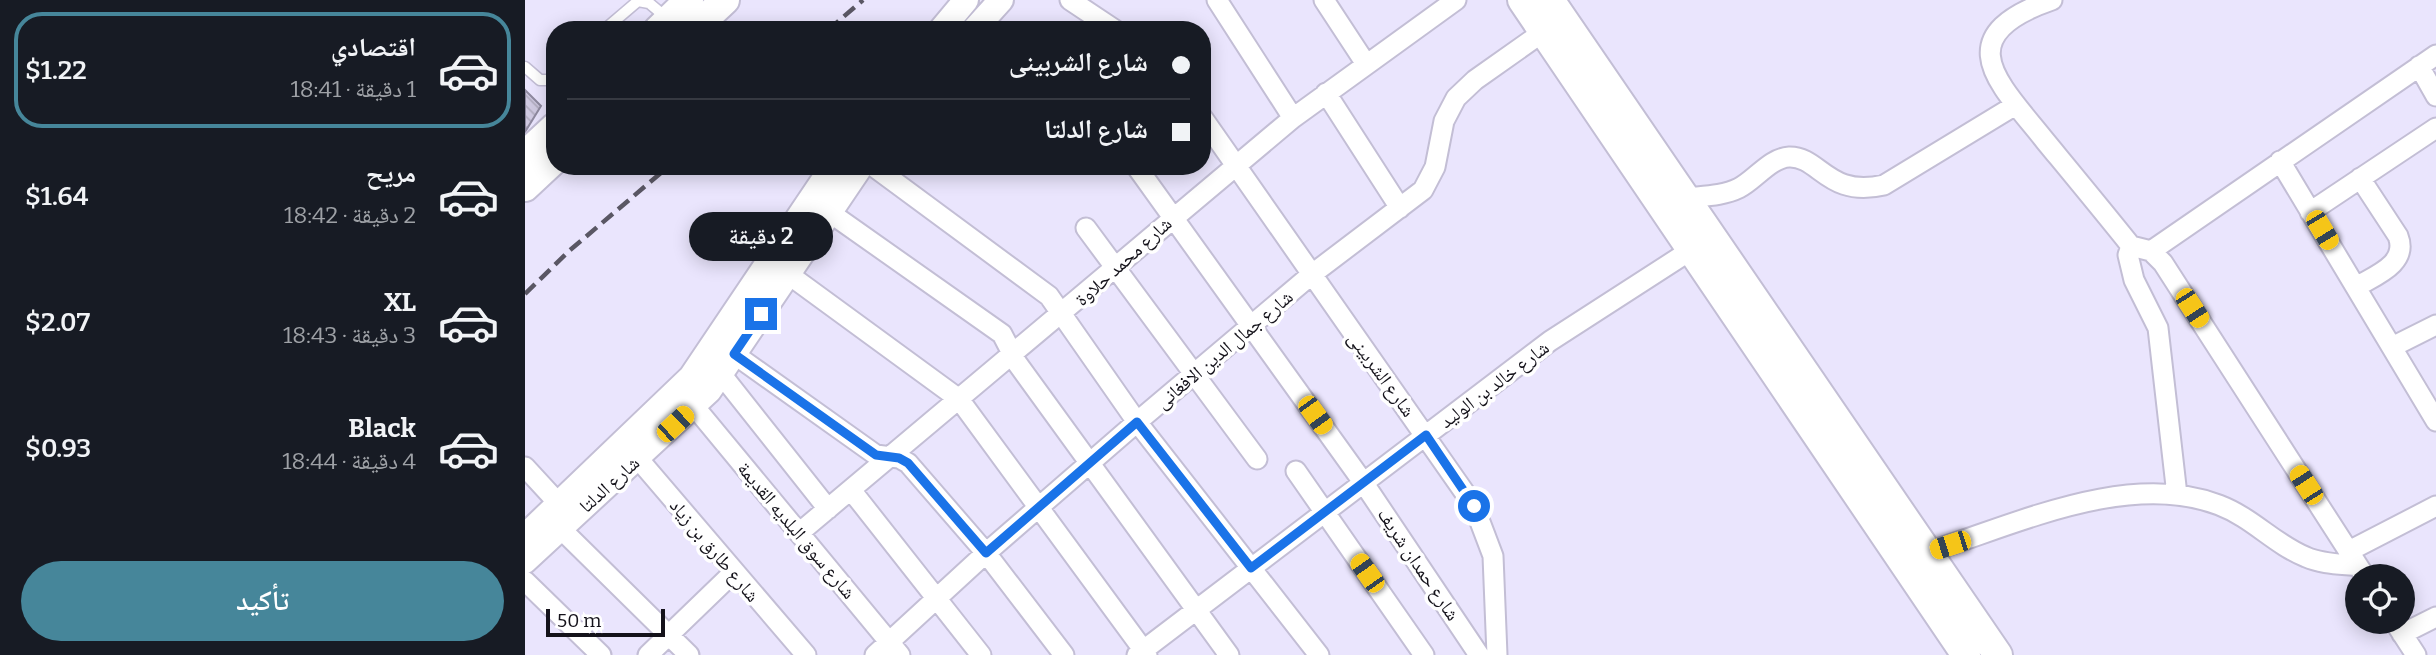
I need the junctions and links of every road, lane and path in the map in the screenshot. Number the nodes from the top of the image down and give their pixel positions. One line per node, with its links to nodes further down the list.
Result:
1 (689, 0): 14 (main road)
2 (966, 0): 16 (street)
3 (1001, 0): 17 (street)
4 (1070, 0): 18 (street)
5 (1217, 0): 28 (street)
6 (1324, 0): 21 (street)
7 (1455, 0): 21 (street, شارع محمد حلاوة)
8 (1522, 0): 19 (main road)
9 (1550, 0): 40 (main road)
10 (2052, 0): 27 (street)
11 (719, 2): 15 (main road)
12 (615, 21): 13 (lane)
13 (668, 21)
14 (676, 21)
15 (683, 21)
16 (948, 21)
17 (982, 21)
18 (1102, 21)
19 (1543, 32): 40 (main road); 44 (street, شارع جمال الدين الافغانى)
20 (2436, 55): 22 (street)
21 (1366, 64): 25 (street, شارع محمد حلاوة)
22 (2419, 66): 26 (street); 33 (street)
23 (525, 67): 24 (lane)
24 (546, 80)
25 (1326, 93): 28 (street, شارع محمد حلاوة); 44 (street)
26 (2436, 96)
27 (2010, 108): 43 (street); 49 (street)
28 (1293, 118): 34 (street, شارع محمد حلاوة)
29 (2436, 128): 41 (street)
30 (1211, 130): 34 (street, شارع الشربينى)
31 (546, 135): 32 (main road)
32 (525, 155)
33 (2280, 161): 46 (street); 51 (street)
34 (1235, 166): 47 (street, شارع محمد حلاوة); 54 (street, شارع الشربينى)
35 (546, 167): 42 (main road)
36 (827, 175): 68 (street, شارع الدلتا)
37 (854, 175): 45 (street, شارع الدلتا)
38 (885, 175): 56 (street)
39 (1142, 175): 47 (street, شارع حمدان شريف)
40 (1657, 178): 43 (main road); 50 (main road)
41 (2360, 178): 46 (street); 55 (street)
42 (525, 187)
43 (1686, 198): 84 (main road)
44 (1400, 208): 54 (street, شارع جمال الدين الافغانى)
45 (829, 212): 53 (street, شارع الدلتا); 60 (street)
46 (2311, 212): 55 (street)
47 (1172, 217): 52 (street, شارع محمد حلاوة); 58 (street, شارع حمدان شريف)
48 (1086, 228): 52 (street)
49 (2131, 246): 51 (street); 76 (street)
50 (1691, 250): 67 (street, شارع خالد بن الوليد); 110 (main road)
51 (2151, 251): 87 (street)
52 (1115, 267): 56 (street, شارع محمد حلاوة); 62 (street)
53 (788, 274): 61 (street, شارع الدلتا); 63 (street)
54 (1311, 275): 58 (street, شارع جمال الدين الافغانى); 67 (street, شارع الشربينى)
55 (2356, 287): 59 (street)
56 (1063, 314): 60 (street, شارع محمد حلاوة); 66 (street)
57 (2436, 325): 59 (street)
58 (1251, 326): 62 (street, شارع جمال الدين الافغانى); 74 (street, شارع حمدان شريف)
59 (2392, 347): 65 (street)
60 (1013, 354): 63 (street, شارع محمد حلاوة); 71 (street)
61 (728, 364): 64 (street, شارع الدلتا); 69 (street); 79 (street)
62 (1194, 374): 66 (street, شارع جمال الدين الافغانى); 70 (street)
63 (959, 399): 69 (street, شارع محمد حلاوة); 78 (street)
64 (694, 406): 68 (street, شارع الدلتا); 82 (street, شارع سوق البلديه القديمة)
65 (2436, 421)
66 (1137, 422): 71 (street, شارع جمال الدين الافغانى); 88 (street)
67 (1426, 435): 74 (street, شارع خالد بن الوليد); 109 (street, شارع الشربينى)
68 (631, 451): 81 (street, شارع الدلتا); 89 (street, شارع طارق بن زياد)
69 (889, 457): 75 (street, شارع محمد حلاوة); 85 (street)
70 (1257, 459)
71 (1089, 464): 78 (street, شارع جمال الدين الافغانى); 92 (street)
72 (525, 467): 81 (street)
73 (1296, 471): 80 (street)
74 (1363, 482): 80 (street, شارع خالد بن الوليد); 108 (street, شارع حمدان شريف)
75 (851, 490): 79 (street, شارع محمد حلاوة); 91 (street)
76 (2177, 495): 84 (street); 87 (street)
77 (2436, 506): 87 (street)
78 (1038, 507): 85 (street, شارع جمال الدين الافغانى); 98 (street)
79 (828, 509): 82 (street, شارع محمد حلاوة)
80 (1324, 512): 88 (street, شارع خالد بن الوليد); 107 (street)
81 (560, 516): 83 (street, شارع الدلتا); 86 (street, شارع الدلتا); 96 (street)
82 (799, 533): 97 (street, شارع سوق البلديه القديمة)
83 (525, 537)
84 (1928, 552): 111 (main road)
85 (986, 553): 91 (street, شارع جمال الدين الافغانى); 104 (street)
86 (525, 561)
87 (2357, 564)
88 (1251, 568): 92 (street, شارع خالد بن الوليد); 106 (street)
89 (734, 572): 96 (street); 102 (street, شارع طارق بن زياد)
90 (525, 581): 99 (street)
91 (936, 598): 97 (street, شارع جمال الدين الافغانى); 103 (street)
92 (1196, 611): 98 (street, شارع خالد بن الوليد); 105 (street)
93 (2436, 617): 94 (street)
94 (2415, 623)
95 (2402, 634): 112 (street)
96 (669, 635): 100 (street); 101 (street)
97 (888, 650)
98 (1142, 654)
99 (601, 655)
100 (648, 655)
101 (689, 655)
102 (806, 655)
103 (981, 655)
104 (1064, 655)
105 (1229, 655)
106 (1319, 655)
107 (1424, 655)
108 (1479, 655)
109 (1497, 655)
110 (1966, 655)
111 (1998, 655)
112 (2416, 655)

